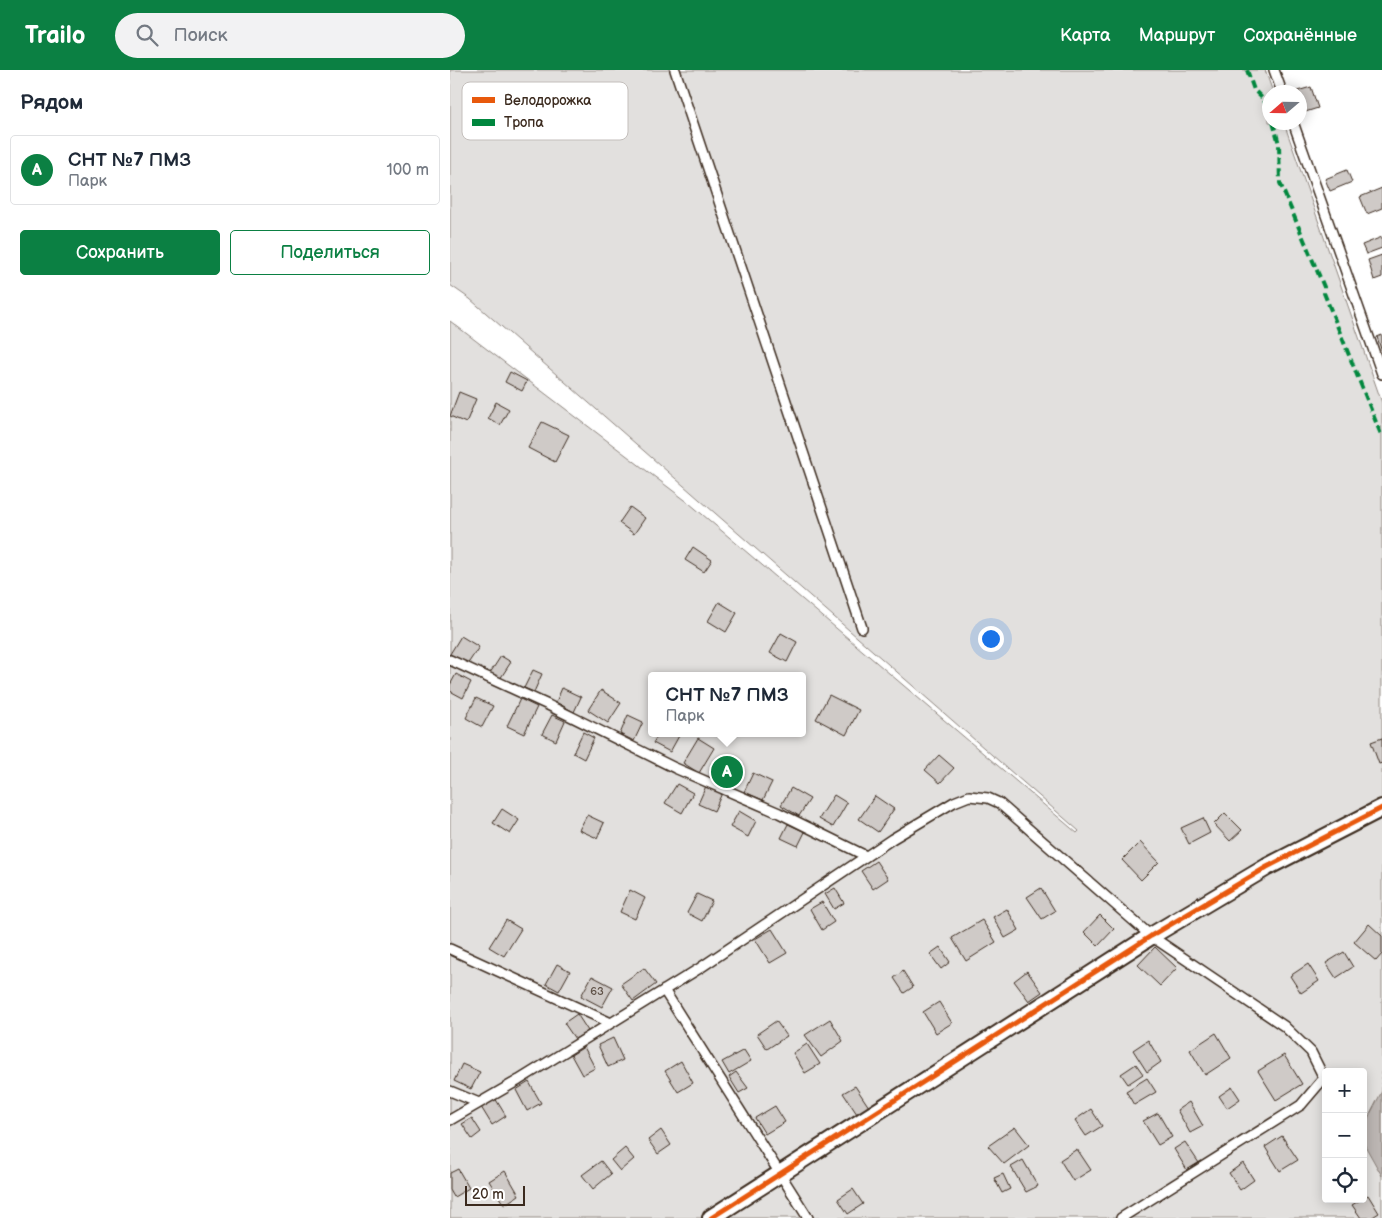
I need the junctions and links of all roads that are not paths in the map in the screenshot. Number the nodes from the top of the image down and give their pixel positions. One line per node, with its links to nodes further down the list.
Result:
1 (675, 70): 6 (lane)
2 (1274, 70): 3 (lane)
3 (1279, 85)
4 (1296, 130): 5 (lane)
5 (1382, 374)
6 (862, 628)
7 (450, 660): 9 (lane)
8 (1382, 808): 10 (street)
9 (866, 856): 10 (lane); 12 (lane)
10 (1151, 936): 17 (street); 20 (lane)
11 (450, 949): 13 (lane)
12 (664, 990): 13 (lane); 17 (lane)
13 (612, 1023): 15 (lane)
14 (450, 1091): 15 (lane)
15 (479, 1104): 16 (lane)
16 (450, 1120)
17 (780, 1174): 18 (street); 19 (lane)
18 (711, 1218)
19 (808, 1218)
20 (1121, 1218)

